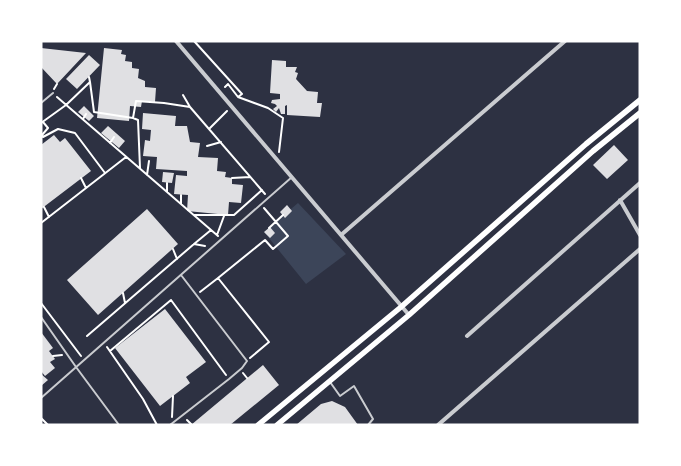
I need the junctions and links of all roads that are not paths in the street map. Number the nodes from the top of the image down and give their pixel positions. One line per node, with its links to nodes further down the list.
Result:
1 (176, 41): 7 (street)
2 (565, 41): 10 (street)
3 (53, 93): 5 (lane)
4 (640, 100): 14 (main road)
5 (41, 103)
6 (640, 113): 15 (main road)
7 (292, 177): 10 (street); 13 (lane)
8 (640, 183): 9 (street)
9 (620, 200): 11 (street); 17 (street)
10 (341, 235): 14 (street)
11 (640, 235)
12 (640, 249): 26 (street)
13 (181, 275): 18 (lane); 21 (lane)
14 (401, 307): 15 (street); 23 (main road)
15 (409, 315): 19 (main road)
16 (41, 317): 18 (lane)
17 (467, 336)
18 (76, 367): 20 (lane); 22 (lane)
19 (330, 382): 24 (main road); 25 (lane)
20 (41, 398)
21 (171, 423)
22 (118, 425)
23 (258, 425)
24 (277, 425)
25 (368, 425)
26 (438, 425)

